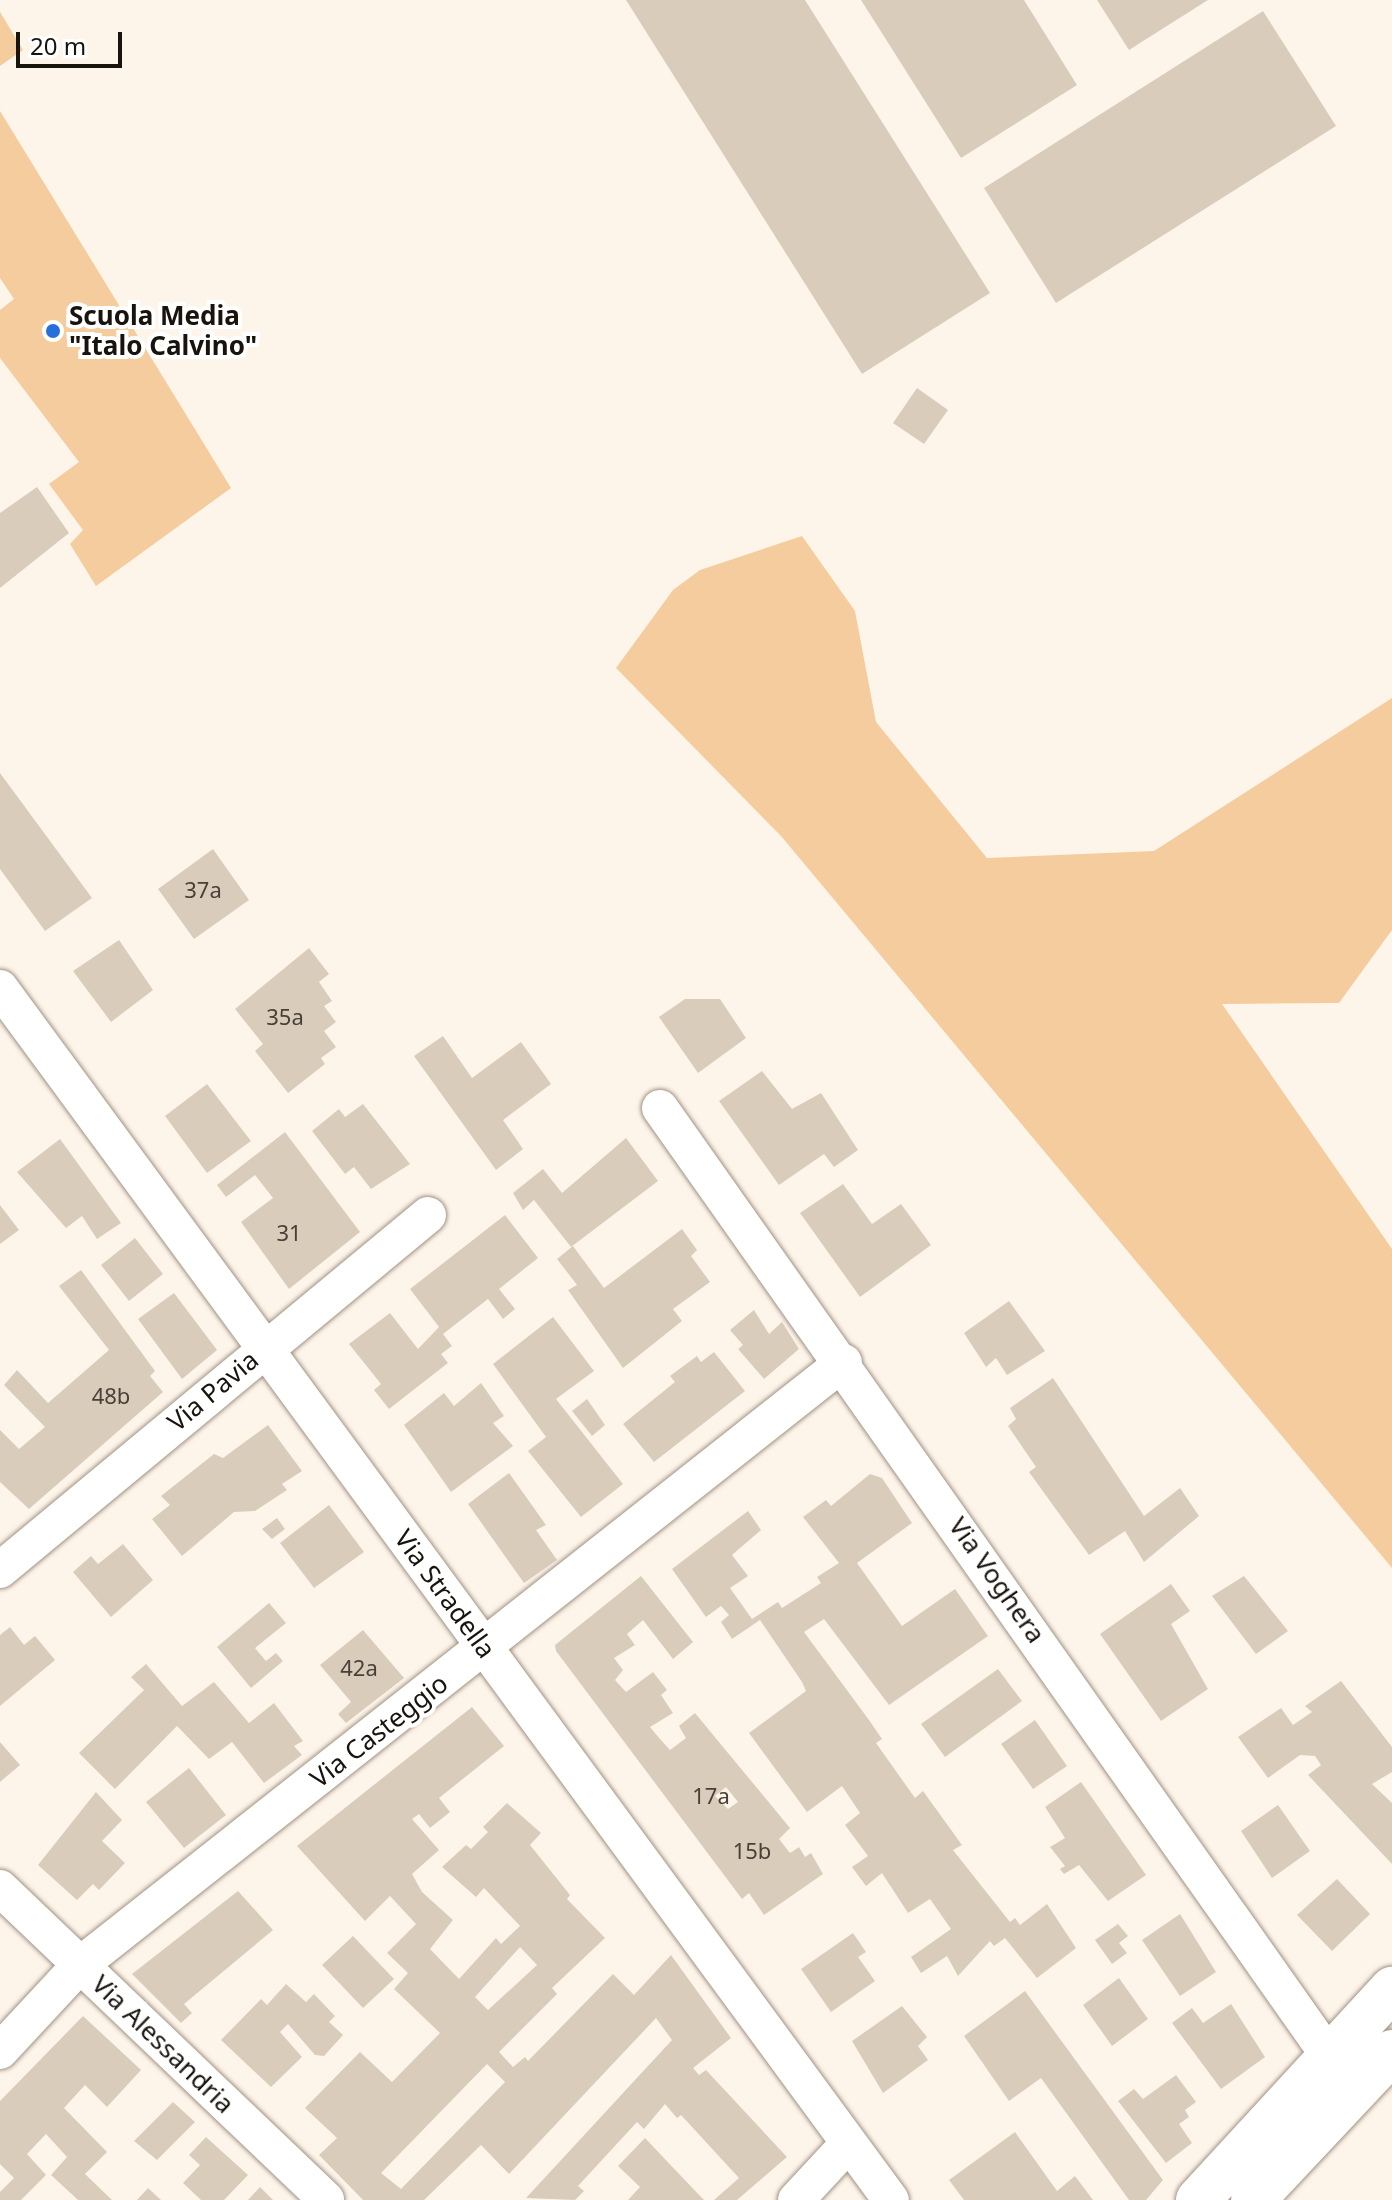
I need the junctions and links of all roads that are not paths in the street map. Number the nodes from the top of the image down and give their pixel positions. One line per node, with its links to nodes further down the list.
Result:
1 (0, 988): 4 (street, Via Stradella)
2 (660, 1108): 5 (street, Via Voghera)
3 (428, 1215): 4 (street, Via Pavia)
4 (265, 1349): 6 (street, Via Pavia); 7 (street, Via Stradella)
5 (844, 1362): 7 (street, Via Casteggio); 13 (street, Via Voghera)
6 (7, 1552)
7 (485, 1648): 9 (street, Via Casteggio); 14 (street, Via Stradella)
8 (0, 1888): 9 (street, Via Alessandria)
9 (80, 1965): 11 (street, Via Casteggio); 15 (street, Via Alessandria)
10 (1392, 1989): 13 (main road)
11 (0, 2051)
12 (1392, 2052): 19 (main road)
13 (1329, 2056): 18 (main road)
14 (848, 2144): 16 (street); 17 (street, Via Stradella)
15 (326, 2200)
16 (796, 2200)
17 (891, 2200)
18 (1198, 2200)
19 (1253, 2200)

